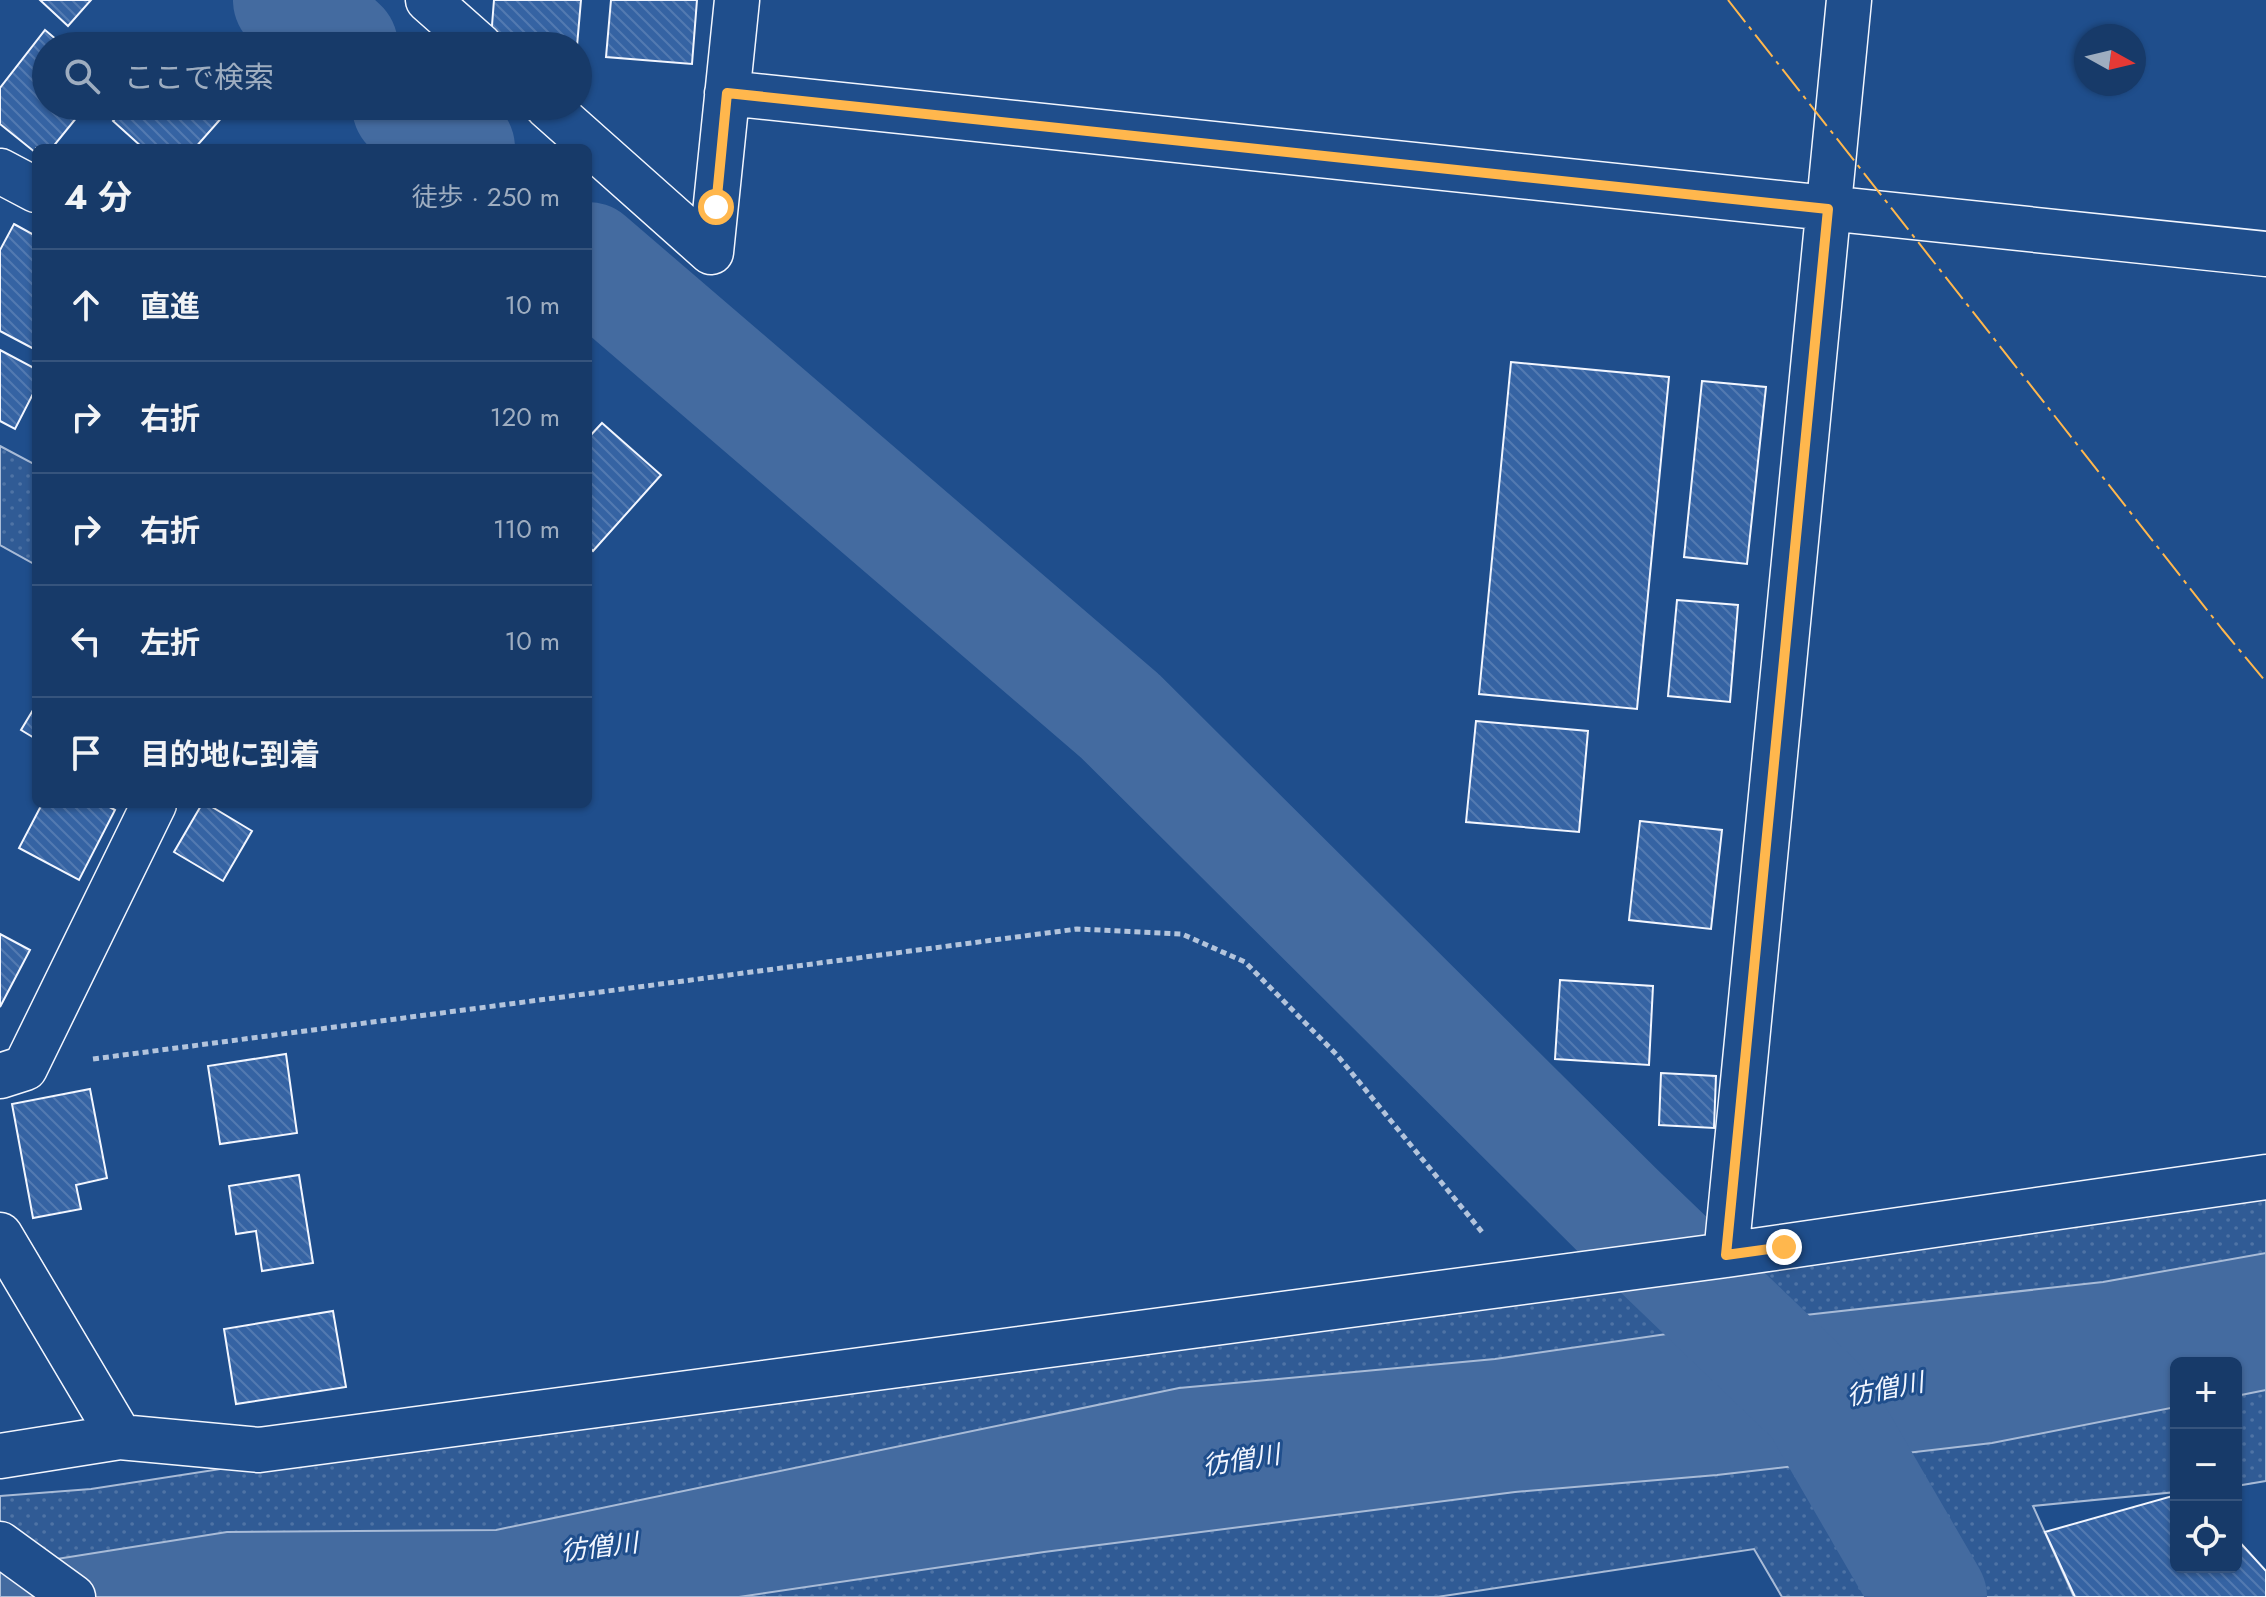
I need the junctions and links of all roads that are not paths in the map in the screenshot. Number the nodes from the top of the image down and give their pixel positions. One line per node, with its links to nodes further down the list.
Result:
1 (428, 0): 4 (street)
2 (737, 0): 5 (street)
3 (1849, 0): 11 (street)
4 (464, 32)
5 (727, 93): 8 (street); 11 (street)
6 (563, 120): 7 (street)
7 (590, 144)
8 (592, 146)
9 (0, 171): 10 (street)
10 (32, 188)
11 (1828, 209): 12 (street); 17 (street)
12 (2266, 254)
13 (152, 808): 14 (street)
14 (13, 1072)
15 (2266, 1177): 17 (street)
16 (0, 1235): 18 (street)
17 (1726, 1255): 18 (street)
18 (120, 1437): 19 (street)
19 (0, 1456)
20 (0, 1544): 21 (street)
21 (73, 1597)

